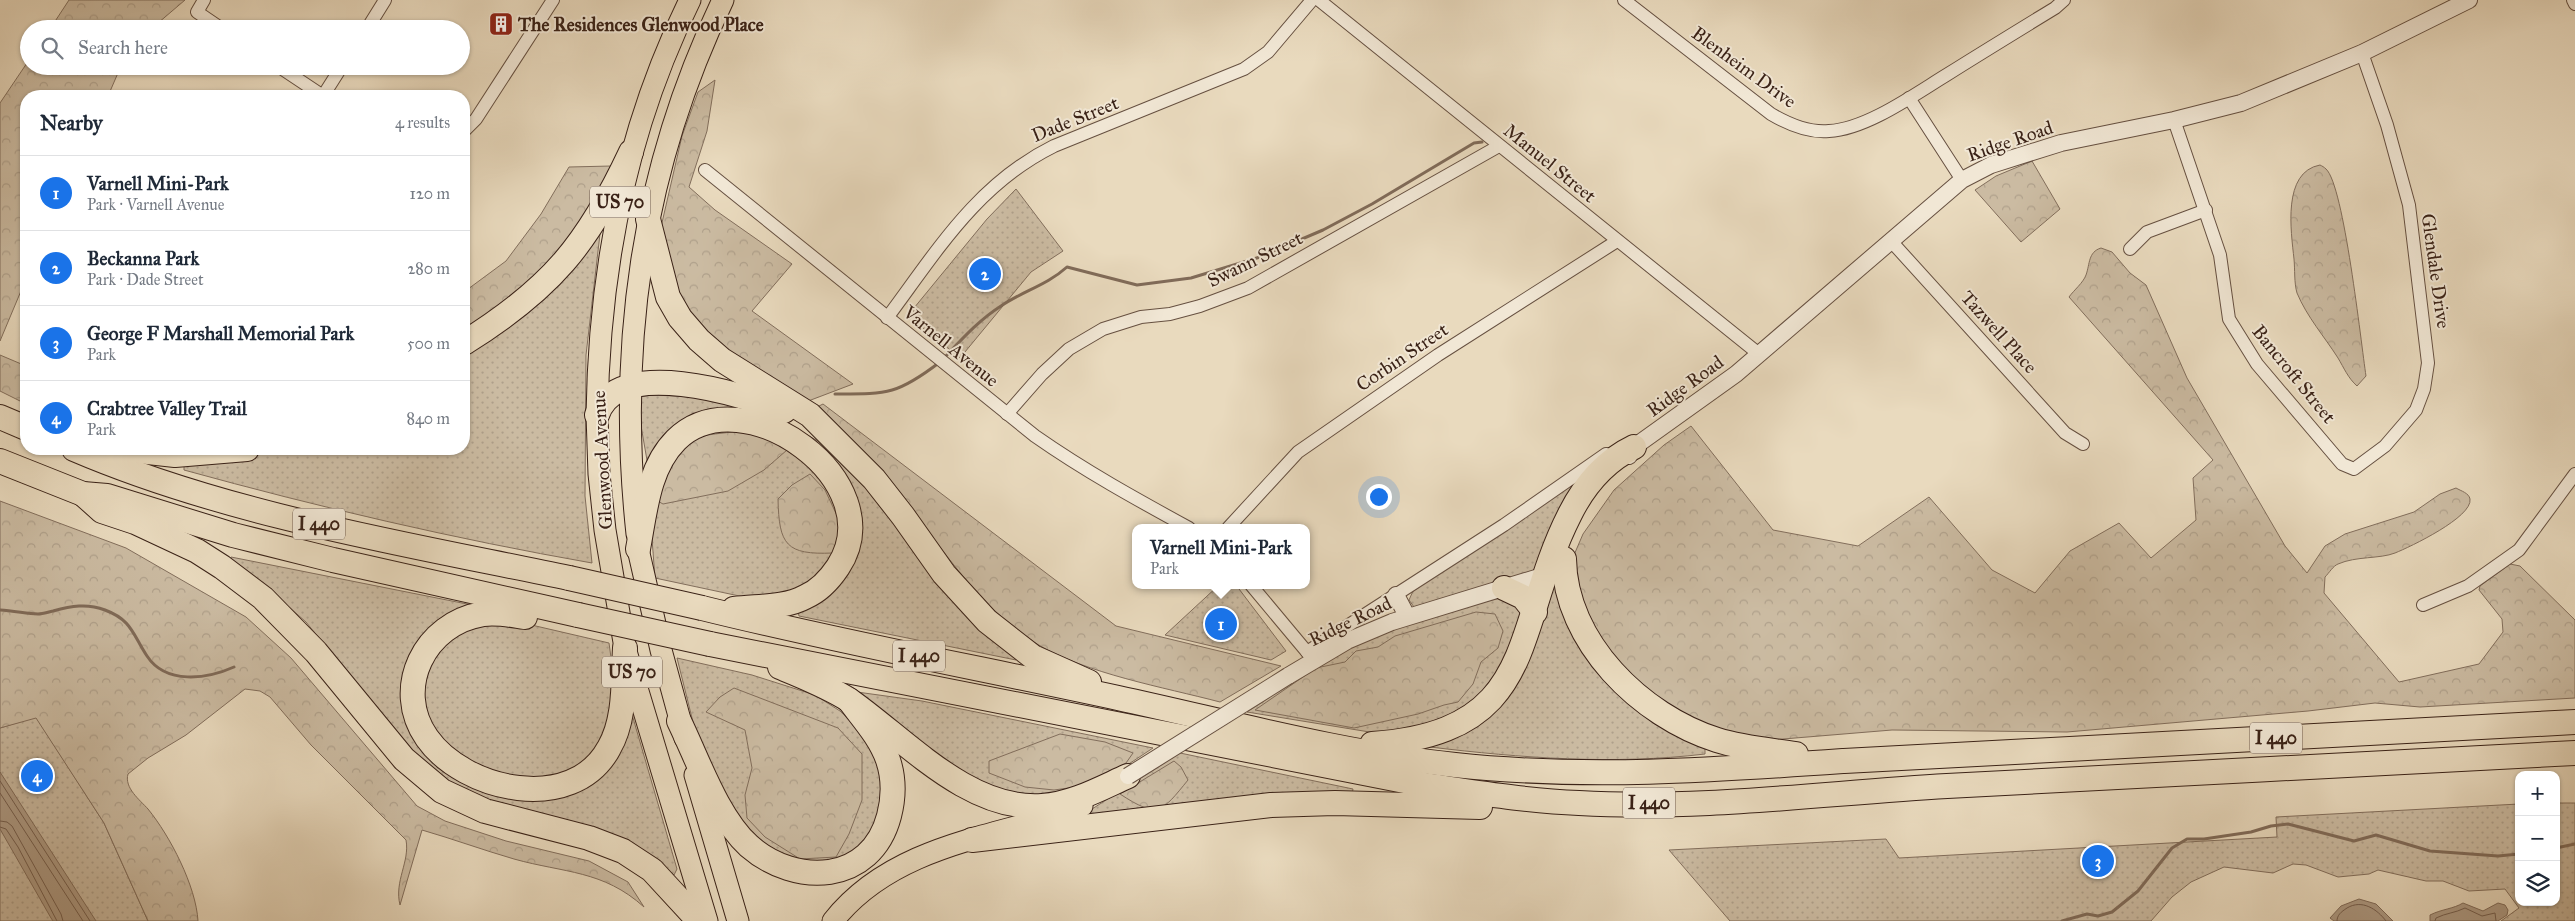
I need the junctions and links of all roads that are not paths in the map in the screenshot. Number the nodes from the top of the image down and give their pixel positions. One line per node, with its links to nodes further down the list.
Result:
1 (204, 0): 13 (street)
2 (385, 0): 14 (street)
3 (553, 0): 22 (street)
4 (690, 0): 24 (main road, Glenwood Avenue / US 70)
5 (723, 0): 28 (main road, Glenwood Avenue / US 70)
6 (1312, 0): 32 (street, Dade Street)
7 (1319, 0): 23 (street, Manuel Street)
8 (1624, 0): 20 (street, Blenheim Drive)
9 (2064, 0): 20 (street, Blenheim Drive)
10 (2469, 0): 15 (street, Ridge Road)
11 (2573, 0): 12 (street)
12 (2575, 4)
13 (209, 20)
14 (372, 20)
15 (2362, 53): 21 (street, Ridge Road); 45 (street, Glendale Drive)
16 (292, 75): 18 (street)
17 (336, 75): 19 (street)
18 (314, 90)
19 (327, 90)
20 (1909, 98): 26 (street)
21 (2174, 120): 26 (street, Ridge Road); 27 (street, Bancroft Street)
22 (470, 125)
23 (1499, 146): 30 (street, Manuel Street); 36 (street, Swann Street)
24 (631, 152): 33 (highway); 37 (main road, Glenwood Avenue / US 70)
25 (705, 170): 32 (street, Varnell Avenue)
26 (1962, 180): 29 (street, Ridge Road)
27 (2206, 210): 31 (street); 45 (street, Bancroft Street)
28 (648, 219): 35 (main road, Glenwood Avenue / US 70); 41 (highway)
29 (1890, 241): 34 (street, Ridge Road); 40 (street, Tazwell Place)
30 (1616, 242): 34 (street, Manuel Street); 49 (street, Corbin Street)
31 (2130, 249)
32 (887, 318): 36 (street, Varnell Avenue)
33 (470, 339)
34 (1759, 354): 42 (street, Ridge Road)
35 (629, 386): 37 (highway); 41 (highway); 50 (main road, Glenwood Avenue / US 70)
36 (1006, 414): 48 (street, Varnell Avenue)
37 (597, 415): 61 (main road, Glenwood Avenue / US 70)
38 (0, 417): 39 (highway)
39 (20, 425)
40 (2083, 444)
41 (842, 445): 65 (highway)
42 (1634, 447): 51 (street, Ridge Road); 52 (highway); 55 (street, Ridge Road)
43 (92, 455): 57 (highway, I 440, bridge)
44 (0, 461): 47 (highway, I 440)
45 (2351, 468)
46 (2575, 474): 56 (street)
47 (83, 494): 59 (highway, I 440); 74 (highway)
48 (1181, 524)
49 (1232, 524)
50 (638, 549): 57 (highway); 66 (main road, Glenwood Avenue / US 70)
51 (1564, 559): 52 (street, Ridge Road); 70 (highway)
52 (1545, 576): 53 (street, Ridge Road); 58 (highway)
53 (1504, 588): 58 (highway); 60 (street, Ridge Road)
54 (1254, 589): 63 (street)
55 (1396, 595): 60 (street); 63 (street, Ridge Road)
56 (2423, 605)
57 (707, 610): 65 (highway, I 440)
58 (1535, 612): 68 (highway)
59 (570, 614): 61 (highway); 62 (highway, I 440, bridge)
60 (1407, 616): 63 (street, Ridge Road)
61 (625, 648): 75 (main road, Glenwood Avenue / US 70)
62 (737, 649): 64 (highway); 72 (highway, I 440)
63 (1310, 656): 71 (street, Ridge Road, bridge)
64 (848, 700): 66 (highway); 71 (highway)
65 (1136, 702): 68 (highway, I 440)
66 (680, 721): 76 (main road, Glenwood Avenue / US 70)
67 (2575, 722): 70 (highway, I 440)
68 (1338, 746): 70 (highway, I 440)
69 (2575, 752): 72 (highway, I 440)
70 (1844, 761)
71 (1128, 776): 73 (main road)
72 (1579, 803): 73 (highway)
73 (972, 840): 77 (main road)
74 (699, 921)
75 (706, 921)
76 (738, 921)
77 (833, 921)

